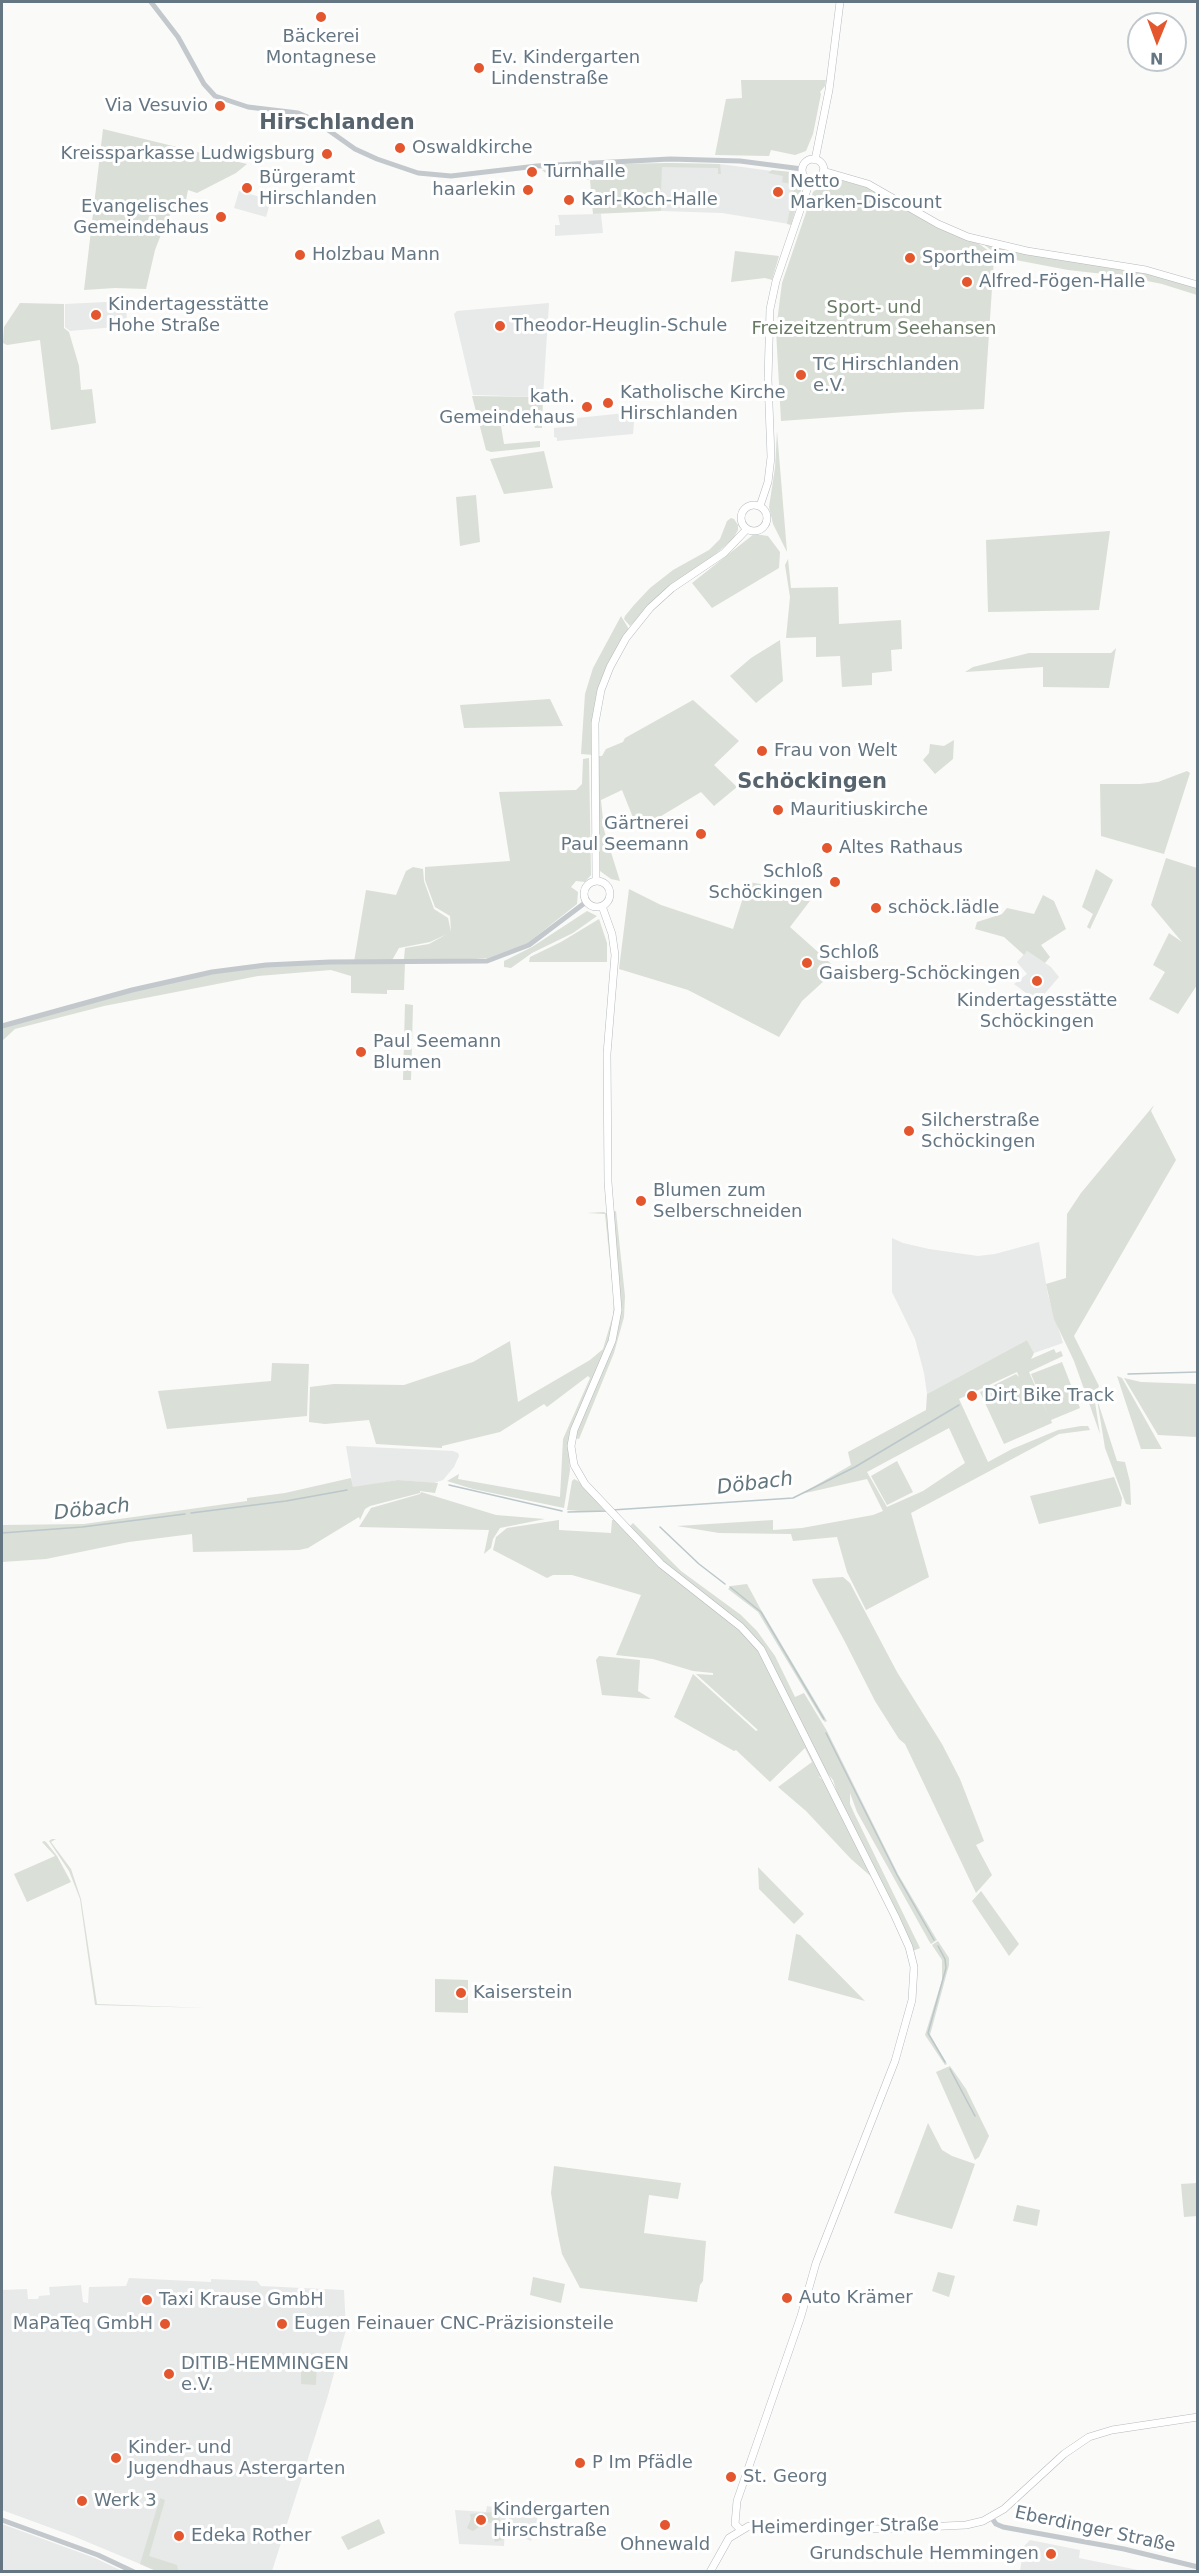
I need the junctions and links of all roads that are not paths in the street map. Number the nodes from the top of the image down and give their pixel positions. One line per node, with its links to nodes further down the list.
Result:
1 (151, 2): 4 (street)
2 (840, 2): 3 (main road)
3 (815, 160): 4 (main road); 5 (main road)
4 (802, 168): 6 (main road)
5 (824, 171): 6 (main road); 7 (main road)
6 (810, 181): 8 (main road)
7 (1197, 285)
8 (760, 506): 9 (main road); 9 (main road)
9 (747, 530): 10 (main road)
10 (596, 881): 11 (main road); 12 (main road)
11 (586, 902): 12 (main road); 13 (street)
12 (602, 906): 17 (main road)
13 (2, 1026)
14 (1197, 2417): 15 (main road, Heimerdinger Straße)
15 (992, 2517): 17 (main road, Heimerdinger Straße); 18 (street, Eberdinger Straße)
16 (2, 2520): 19 (street)
17 (740, 2529): 20 (main road)
18 (1197, 2567)
19 (134, 2571)
20 (710, 2571)

